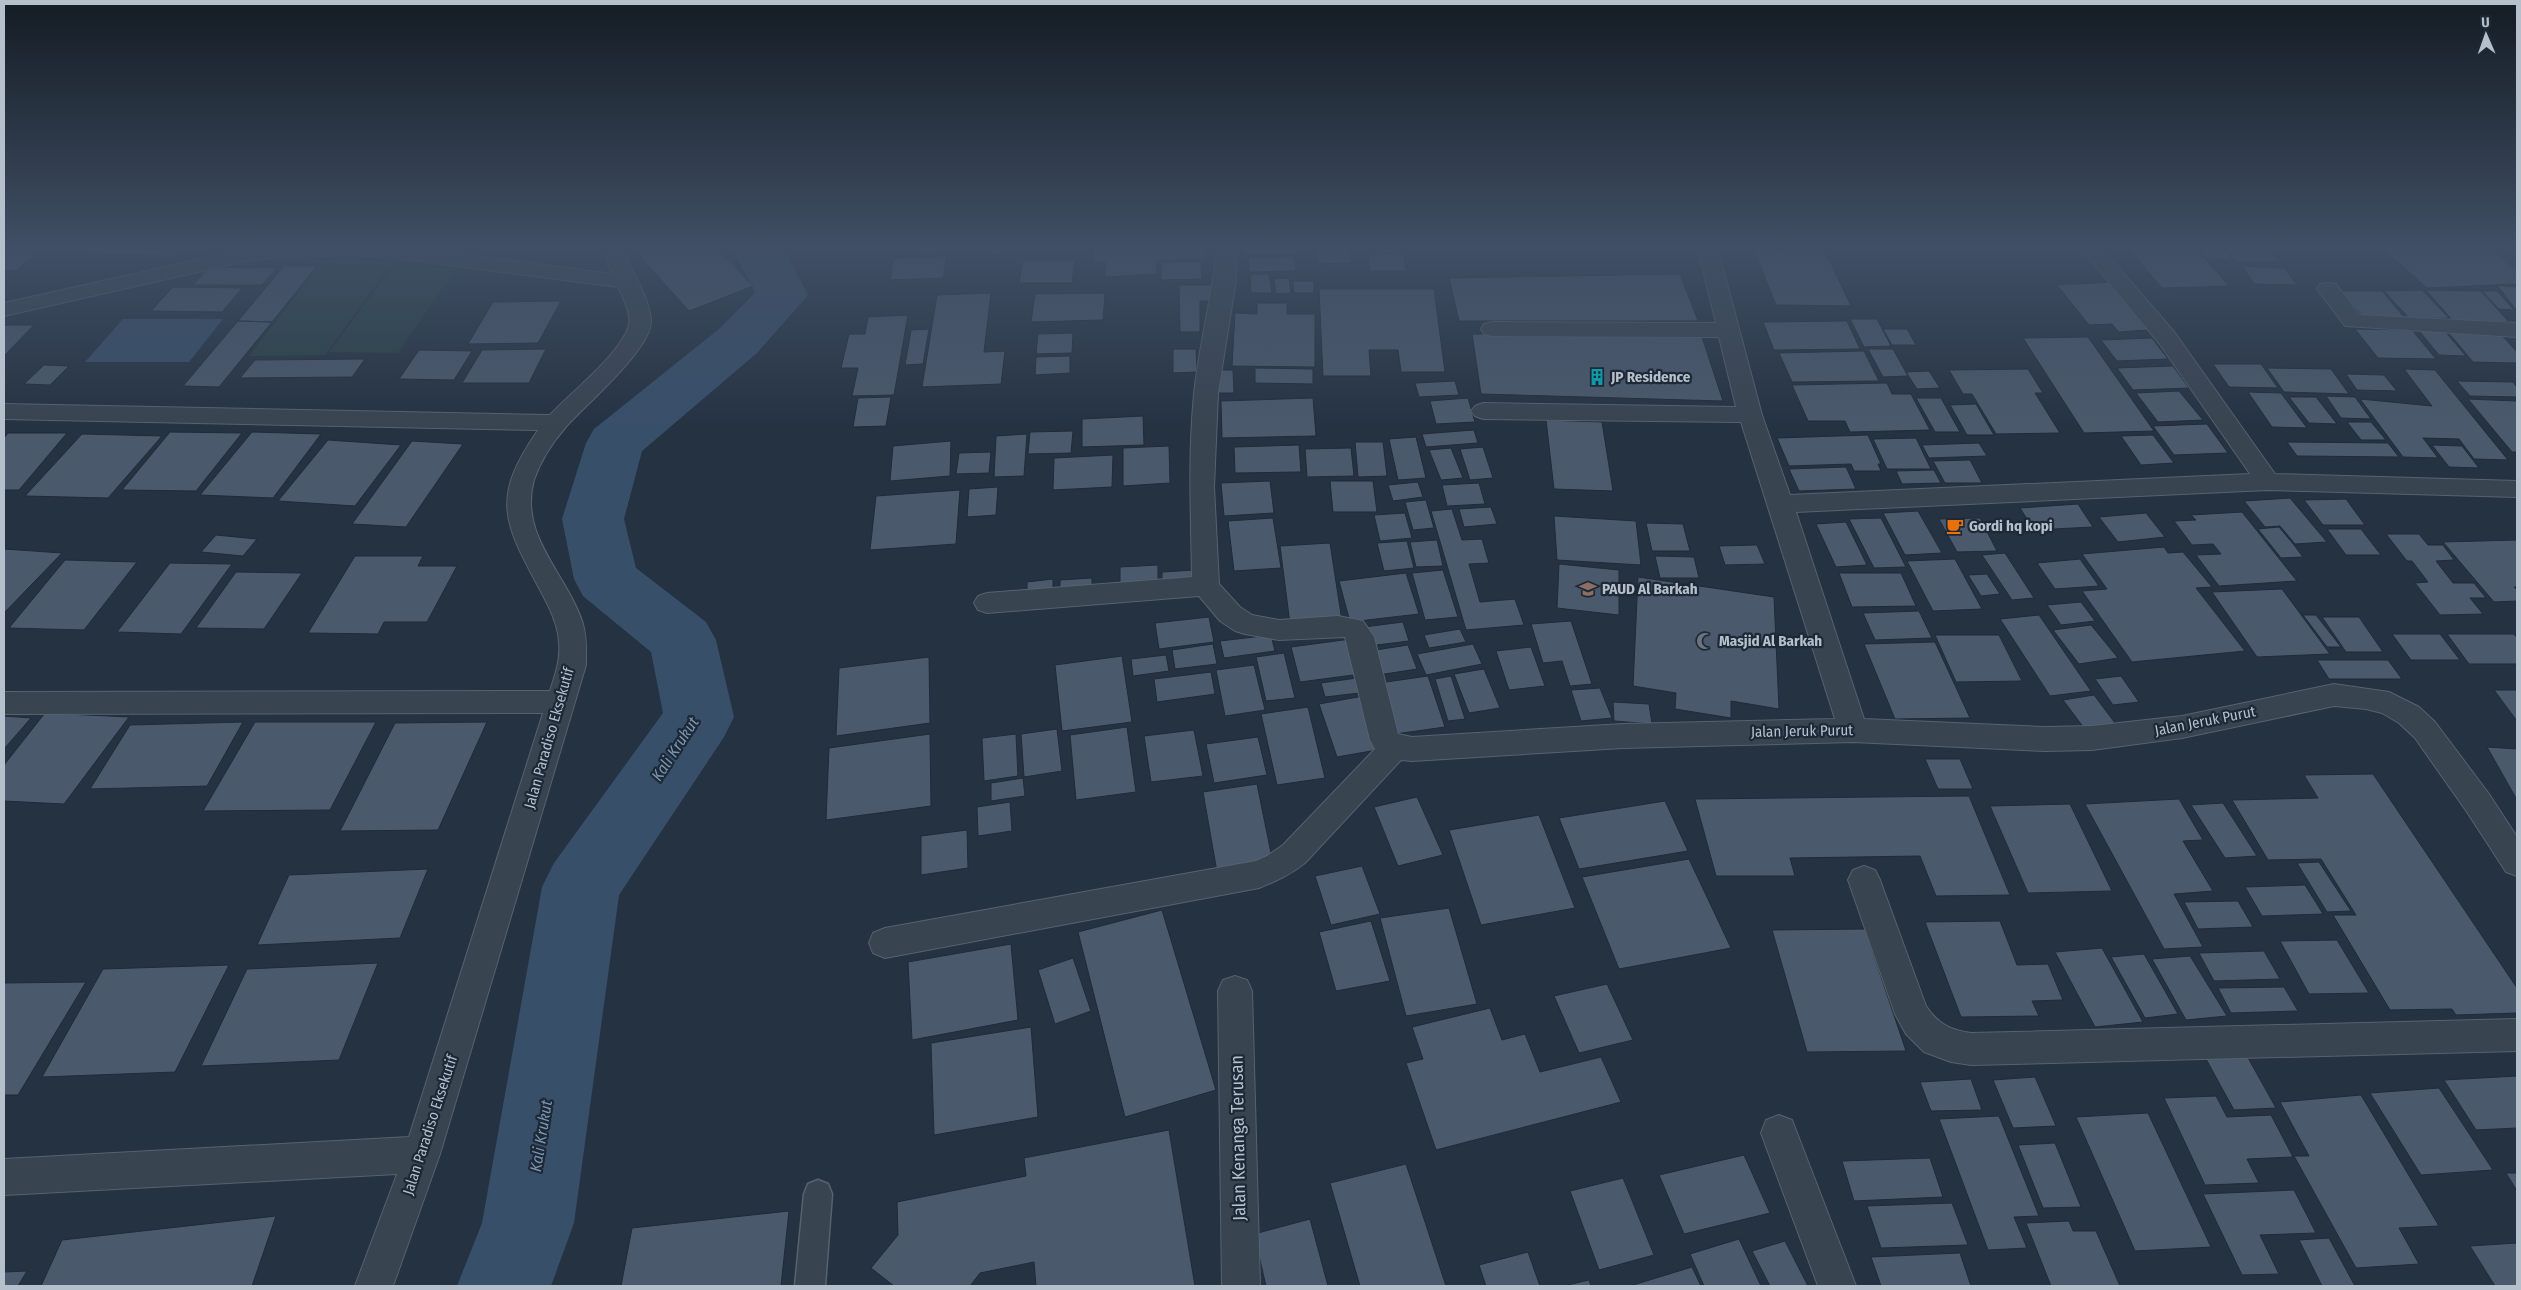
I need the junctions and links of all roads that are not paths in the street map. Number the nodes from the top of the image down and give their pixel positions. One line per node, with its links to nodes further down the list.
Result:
1 (637, 306): 12 (street, Jalan Paradiso Eksekutif)
2 (1220, 306): 16 (street)
3 (1721, 306): 7 (street)
4 (2140, 306): 13 (street)
5 (2341, 306): 8 (street)
6 (1492, 329): 7 (street)
7 (1727, 330): 11 (street)
8 (2517, 330)
9 (1483, 411): 11 (street)
10 (4, 412): 12 (street)
11 (1750, 415): 15 (street)
12 (556, 423): 18 (street, Jalan Paradiso Eksekutif)
13 (2268, 482): 14 (street); 15 (street)
14 (2517, 489)
15 (1781, 504): 20 (street)
16 (1206, 586): 17 (street); 21 (street)
17 (988, 604)
18 (562, 702): 19 (street); 28 (street, Jalan Paradiso Eksekutif)
19 (4, 703)
20 (1853, 730): 21 (street, Jalan Jeruk Purut); 22 (street, Jalan Jeruk Purut)
21 (1396, 747): 24 (street)
22 (2517, 863)
23 (1864, 880): 26 (street)
24 (885, 944)
25 (1235, 990): 33 (street, Jalan Kenanga Terusan)
26 (2517, 1035)
27 (1779, 1132): 34 (street)
28 (422, 1154): 29 (street); 31 (street, Jalan Paradiso Eksekutif)
29 (4, 1177)
30 (818, 1194): 32 (lane)
31 (374, 1286)
32 (810, 1286)
33 (1241, 1286)
34 (1837, 1286)

